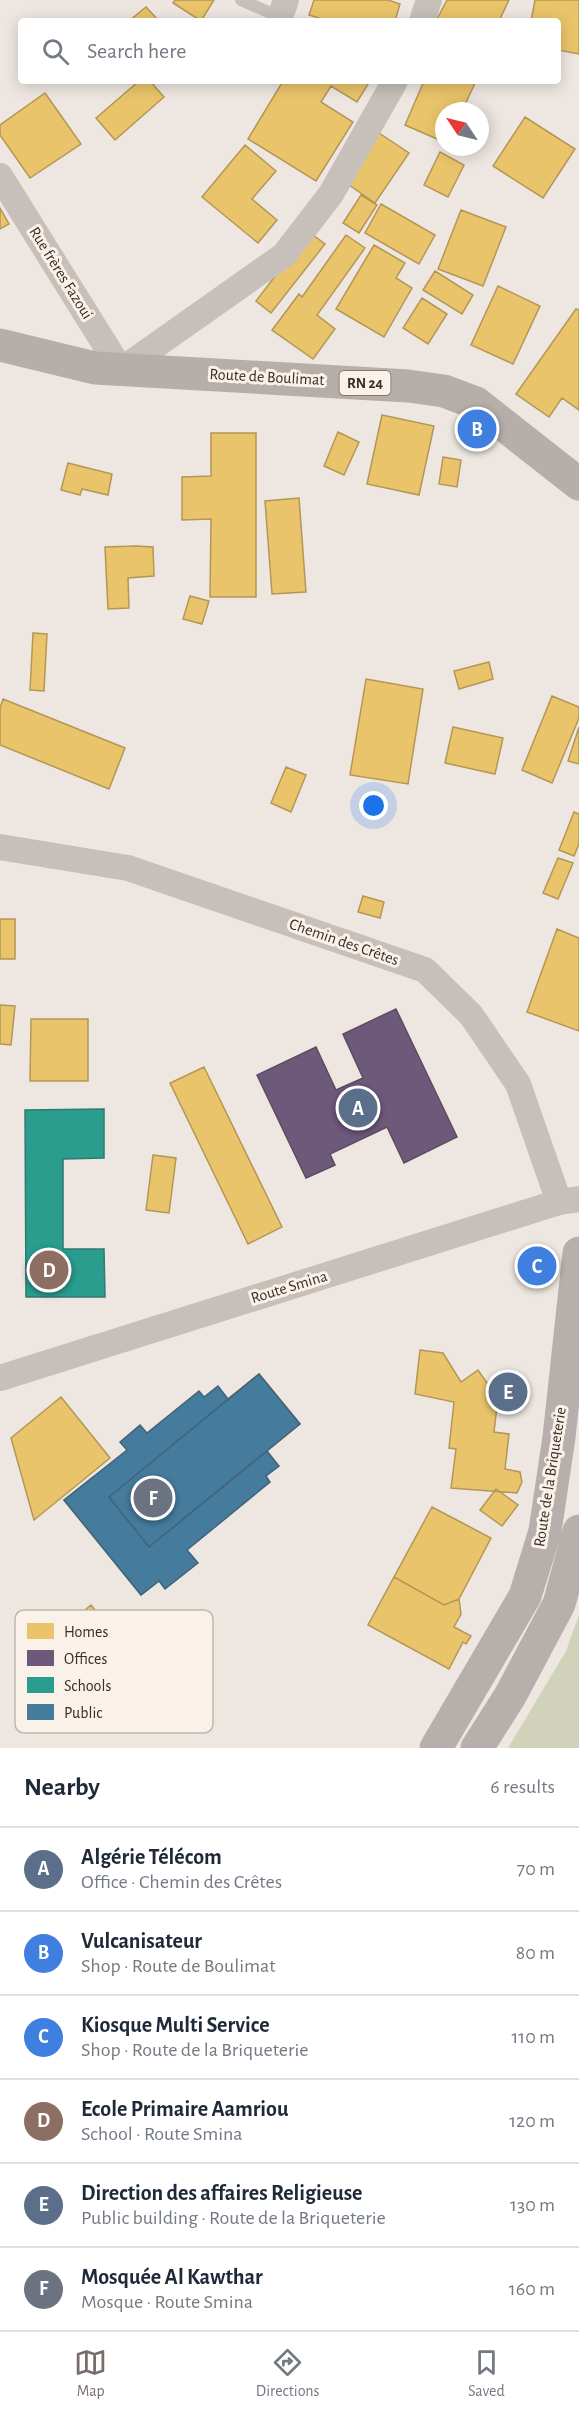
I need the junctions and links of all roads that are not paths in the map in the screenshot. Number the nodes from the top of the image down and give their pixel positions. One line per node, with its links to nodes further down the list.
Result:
1 (241, 0): 3 (lane)
2 (429, 0): 4 (street)
3 (285, 13)
4 (423, 18)
5 (393, 84): 8 (street)
6 (0, 176): 8 (street, Rue frères Fazoui)
7 (0, 345): 8 (main road, Route de Boulimat / RN 24)
8 (122, 370): 9 (main road, Route de Boulimat / RN 24)
9 (579, 484)
10 (0, 847): 11 (street, Chemin des Crêtes)
11 (569, 1201): 13 (street, Route Smina)
12 (579, 1253): 15 (street, Route de la Briqueterie)
13 (0, 1378)
14 (579, 1531): 16 (street)
15 (436, 1748)
16 (477, 1748)

